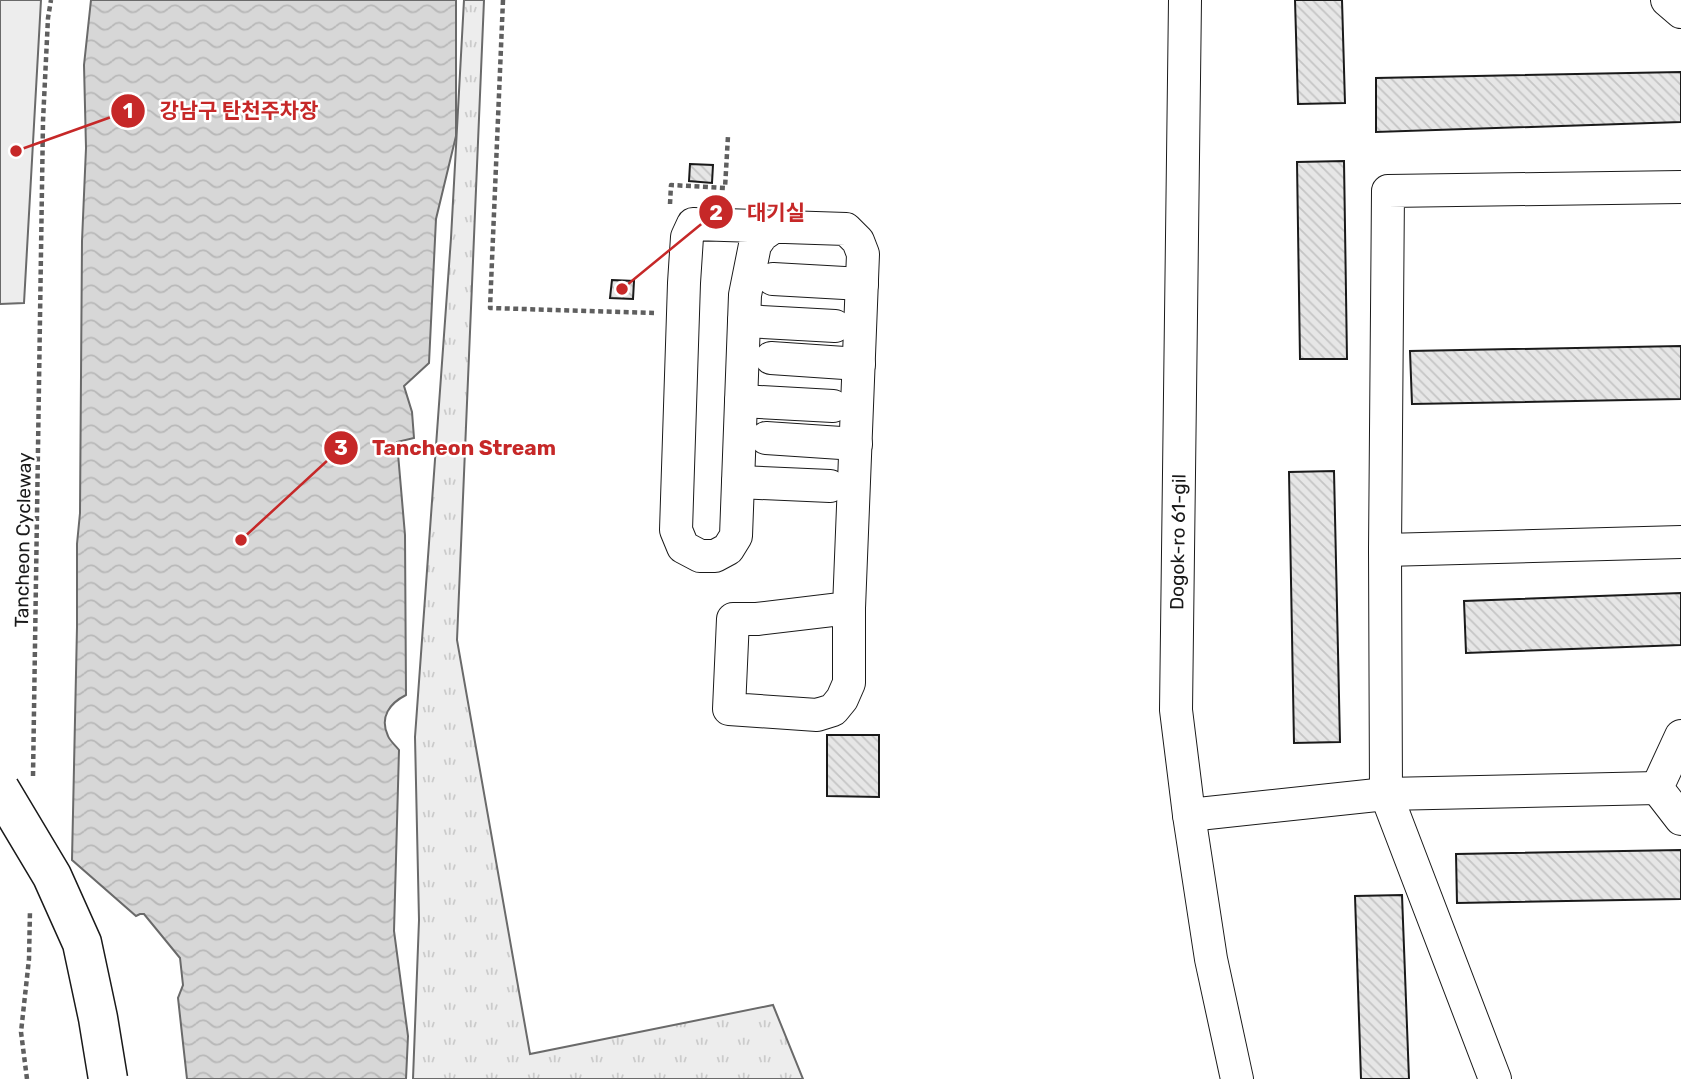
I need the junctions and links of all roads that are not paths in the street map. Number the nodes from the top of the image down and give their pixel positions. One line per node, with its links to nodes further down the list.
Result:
1 (1185, 0): 19 (street, Dogok-ro 61-gil)
2 (1667, 0): 3 (street)
3 (1681, 12)
4 (1681, 187): 13 (street)
5 (775, 226): 6 (street); 7 (street); 11 (street)
6 (862, 285): 7 (street); 8 (street)
7 (744, 321): 9 (street)
8 (859, 364): 9 (street); 10 (street)
9 (741, 401): 11 (street)
10 (856, 444): 11 (street); 14 (street)
11 (738, 482)
12 (1681, 542): 13 (street)
13 (1385, 550): 18 (street)
14 (849, 608): 14 (street)
15 (1681, 736): 17 (street)
16 (16, 784): 21 (highway, bridge)
17 (1657, 788): 18 (street); 20 (street)
18 (1387, 794): 19 (street); 23 (street)
19 (1189, 815): 22 (street, Dogok-ro 61-gil)
20 (1681, 819)
21 (107, 1079)
22 (1237, 1079)
23 (1495, 1079)

